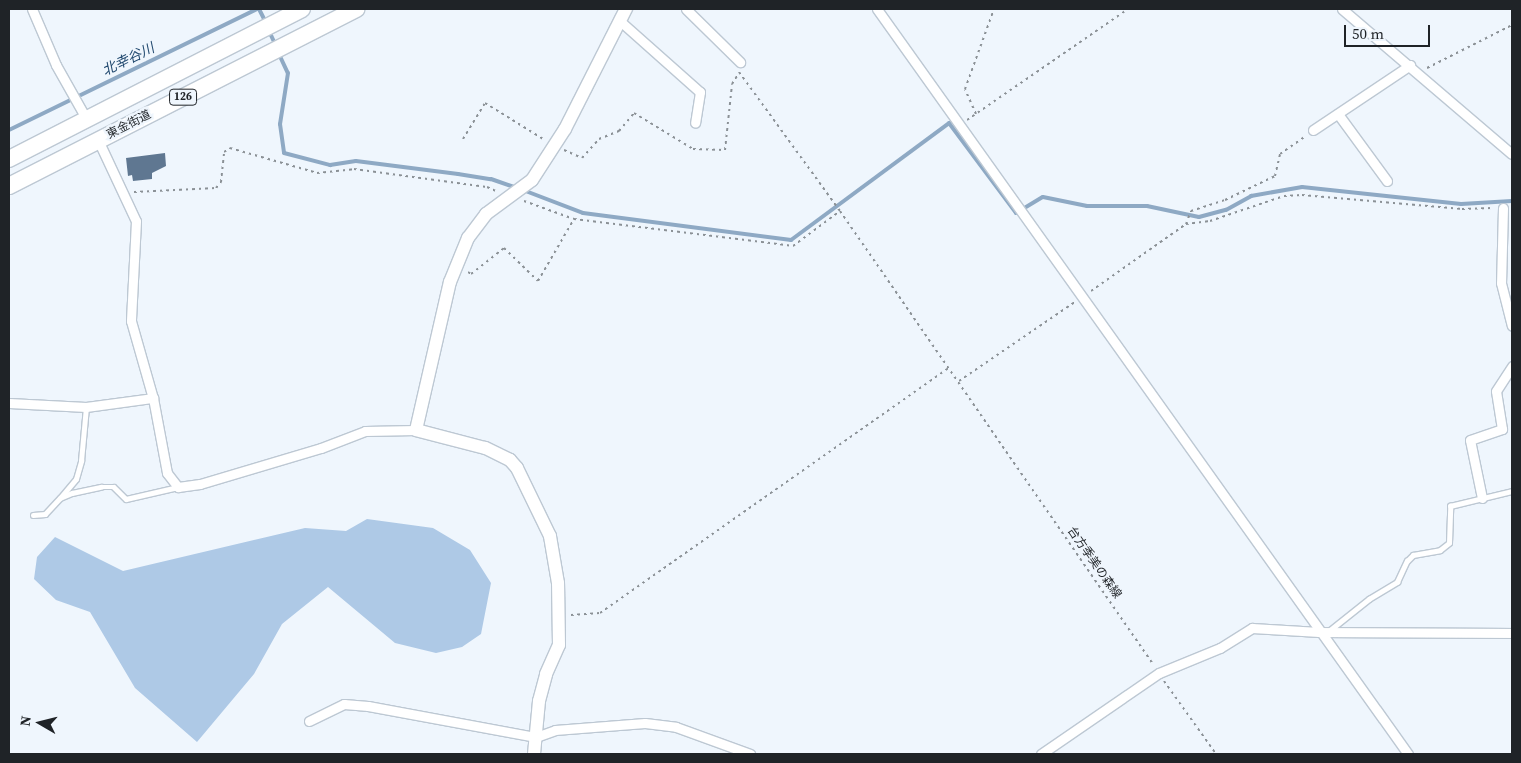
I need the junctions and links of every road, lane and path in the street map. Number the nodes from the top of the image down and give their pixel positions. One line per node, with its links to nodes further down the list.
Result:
1 (32, 9): 18 (street)
2 (302, 9): 18 (highway, 東金街道 / 126)
3 (356, 9): 23 (highway, 東金街道 / 126)
4 (626, 9): 10 (street)
5 (686, 9): 12 (street)
6 (877, 9): 20 (street)
7 (994, 9): 16 (path)
8 (1128, 9): 16 (path)
9 (1342, 9): 13 (street)
10 (620, 21): 19 (street); 24 (street)
11 (1512, 24): 15 (path)
12 (740, 62): 14 (path)
13 (1410, 65): 15 (street); 17 (street)
14 (739, 73): 24 (path); 32 (path, 台方季美の森線)
15 (1419, 73): 25 (street)
16 (976, 114): 20 (path)
17 (1338, 114): 21 (street); 27 (street)
18 (87, 120): 23 (highway); 26 (highway, 東金街道 / 126)
19 (696, 123)
20 (961, 124): 36 (street)
21 (1313, 130): 34 (path)
22 (463, 139): 24 (path)
23 (98, 140): 28 (highway, 東金街道 / 126); 29 (street)
24 (554, 146): 30 (street)
25 (1512, 154)
26 (9, 160)
27 (1387, 181)
28 (9, 186)
29 (125, 192): 30 (path); 41 (street)
30 (508, 198): 33 (path); 35 (street)
31 (1504, 208): 34 (path); 37 (street)
32 (840, 211): 33 (path); 39 (path, 台方季美の森線)
33 (574, 219): 35 (path)
34 (1186, 224): 36 (path)
35 (456, 265): 44 (street)
36 (1082, 298): 40 (path); 51 (street)
37 (1512, 326)
38 (1512, 366): 48 (street)
39 (948, 368): 40 (path, 台方季美の森線); 50 (path)
40 (958, 381): 53 (path, 台方季美の森線)
41 (154, 398): 43 (street); 45 (street)
42 (9, 402): 43 (street)
43 (86, 407): 47 (lane)
44 (416, 430): 45 (street); 50 (street)
45 (178, 487): 47 (lane)
46 (1512, 491): 48 (lane)
47 (60, 498): 49 (lane)
48 (1482, 498): 51 (lane)
49 (33, 515)
50 (559, 616): 55 (street)
51 (1323, 632): 52 (street); 53 (street); 60 (street)
52 (1512, 633)
53 (1159, 673): 58 (street); 59 (path, 台方季美の森線)
54 (308, 721): 55 (street)
55 (536, 737): 56 (street); 57 (street)
56 (534, 754)
57 (750, 754)
58 (1041, 754)
59 (1216, 754)
60 (1408, 754)

